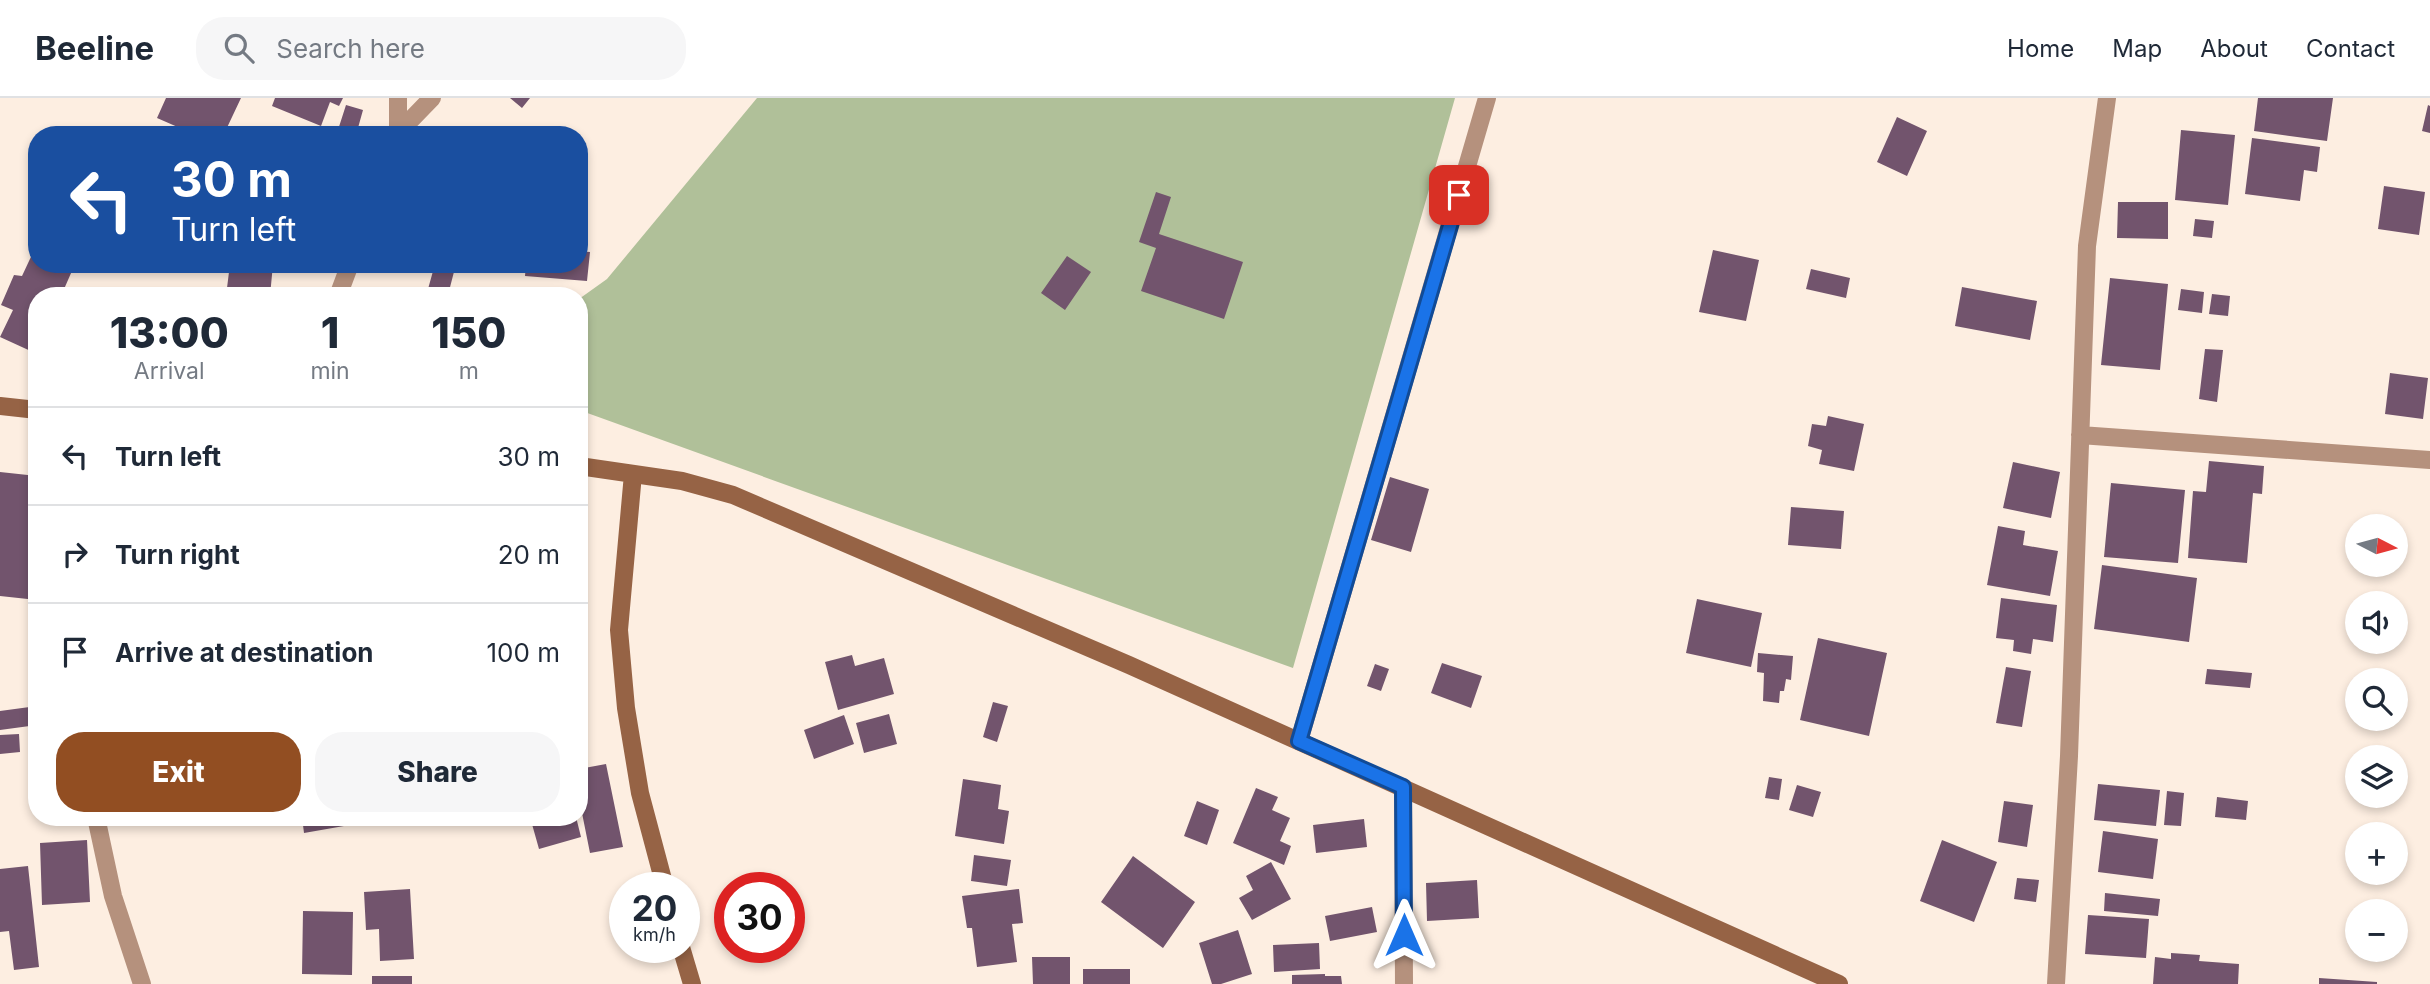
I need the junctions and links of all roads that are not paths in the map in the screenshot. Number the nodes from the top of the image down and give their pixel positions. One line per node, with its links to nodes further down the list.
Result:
1 (398, 98): 5 (street)
2 (432, 98): 6 (street)
3 (1487, 98): 13 (street)
4 (2107, 98): 9 (street)
5 (398, 126)
6 (406, 126)
7 (0, 406): 8 (street)
8 (28, 409)
9 (2080, 435): 10 (street); 22 (street)
10 (2430, 460)
11 (588, 467): 12 (street)
12 (633, 474): 13 (street); 16 (street)
13 (1299, 741): 14 (street)
14 (1403, 787): 20 (street); 21 (street)
15 (98, 826): 18 (street)
16 (661, 872)
17 (686, 963): 19 (street)
18 (142, 984)
19 (692, 984)
20 (1404, 984)
21 (1839, 984)
22 (2056, 984)

